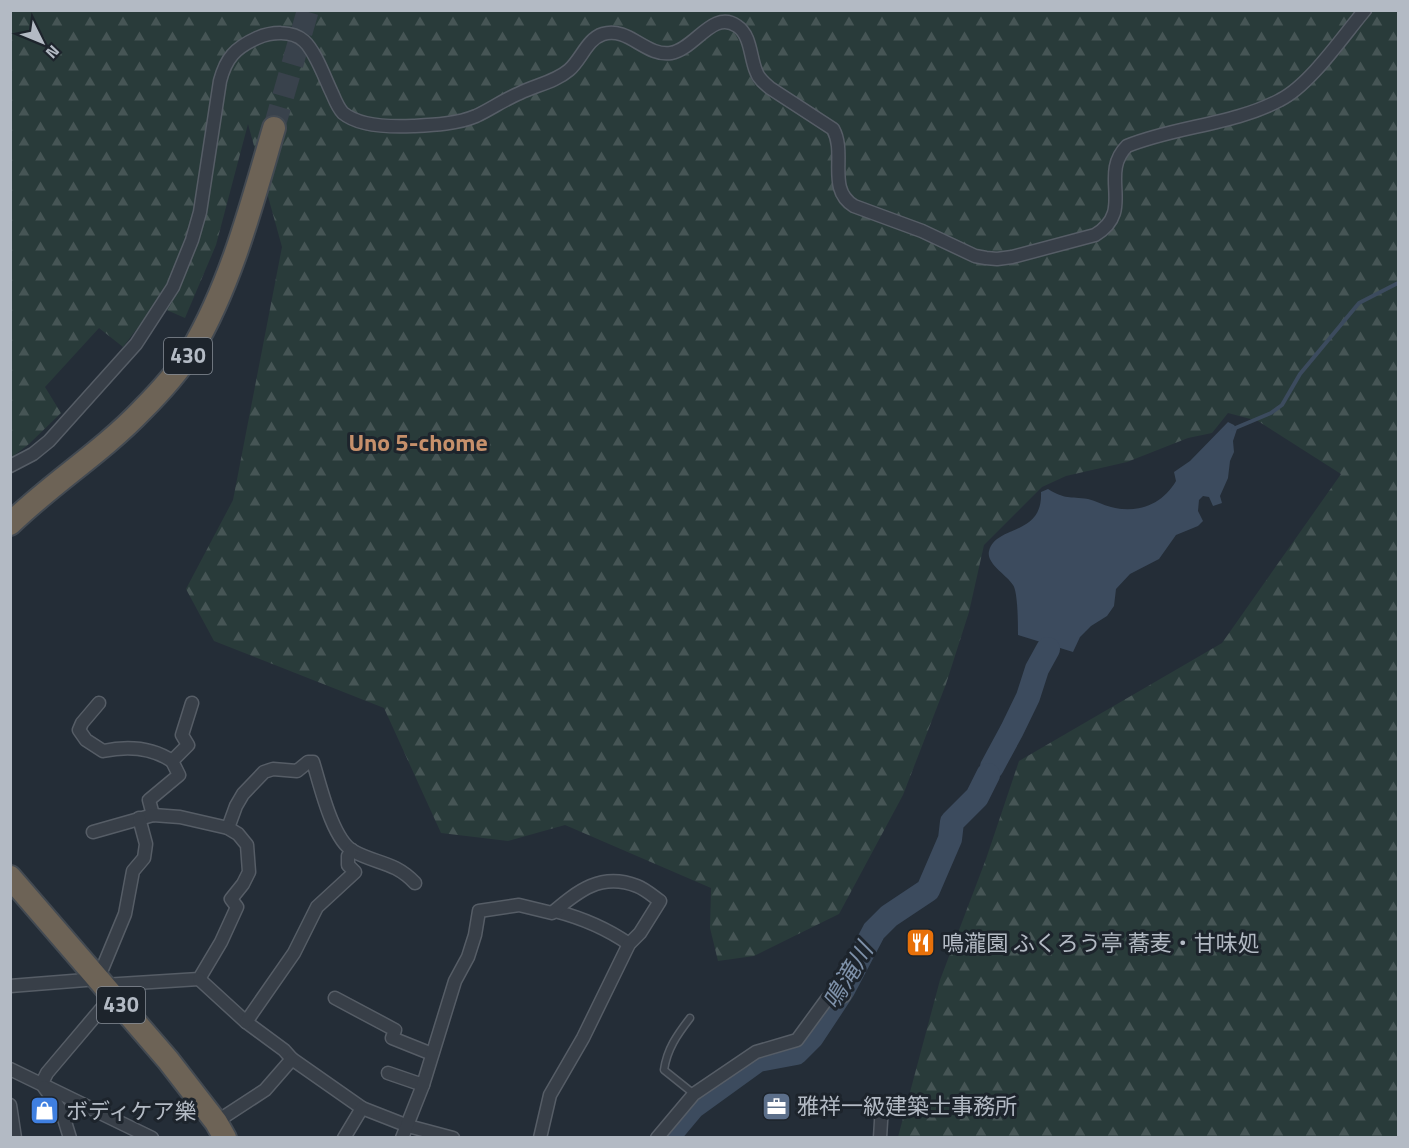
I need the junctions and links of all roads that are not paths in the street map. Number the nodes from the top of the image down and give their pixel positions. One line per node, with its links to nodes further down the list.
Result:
1 (1365, 10): 3 (street)
2 (274, 128): 4 (highway, 430)
3 (10, 466)
4 (10, 524)
5 (99, 703): 7 (street)
6 (192, 703): 7 (street)
7 (172, 761): 8 (street)
8 (153, 815): 9 (street); 10 (street)
9 (139, 818): 11 (street); 19 (street)
10 (228, 828): 12 (street); 17 (street)
11 (93, 832)
12 (352, 850): 14 (street); 23 (street)
13 (10, 877): 19 (highway, 430)
14 (415, 883)
15 (555, 911): 16 (street); 16 (street); 24 (street)
16 (629, 944): 41 (street)
17 (199, 979): 19 (street); 23 (street)
18 (10, 986): 19 (street)
19 (105, 987): 28 (street); 34 (highway, 430)
20 (335, 998): 24 (street)
21 (838, 998): 30 (street)
22 (690, 1018): 30 (lane)
23 (246, 1022): 25 (street)
24 (432, 1054): 29 (street)
25 (292, 1059): 33 (street); 34 (street)
26 (10, 1069): 28 (street)
27 (388, 1073): 29 (street)
28 (42, 1083): 37 (street); 38 (street)
29 (423, 1085): 35 (street)
30 (694, 1094): 42 (street)
31 (10, 1105): 36 (street)
32 (882, 1105): 43 (street)
33 (362, 1108): 35 (street); 39 (street)
34 (220, 1130)
35 (405, 1132): 40 (street)
36 (15, 1137)
37 (70, 1137)
38 (152, 1137)
39 (344, 1137)
40 (453, 1137)
41 (540, 1137)
42 (657, 1137)
43 (880, 1137)

